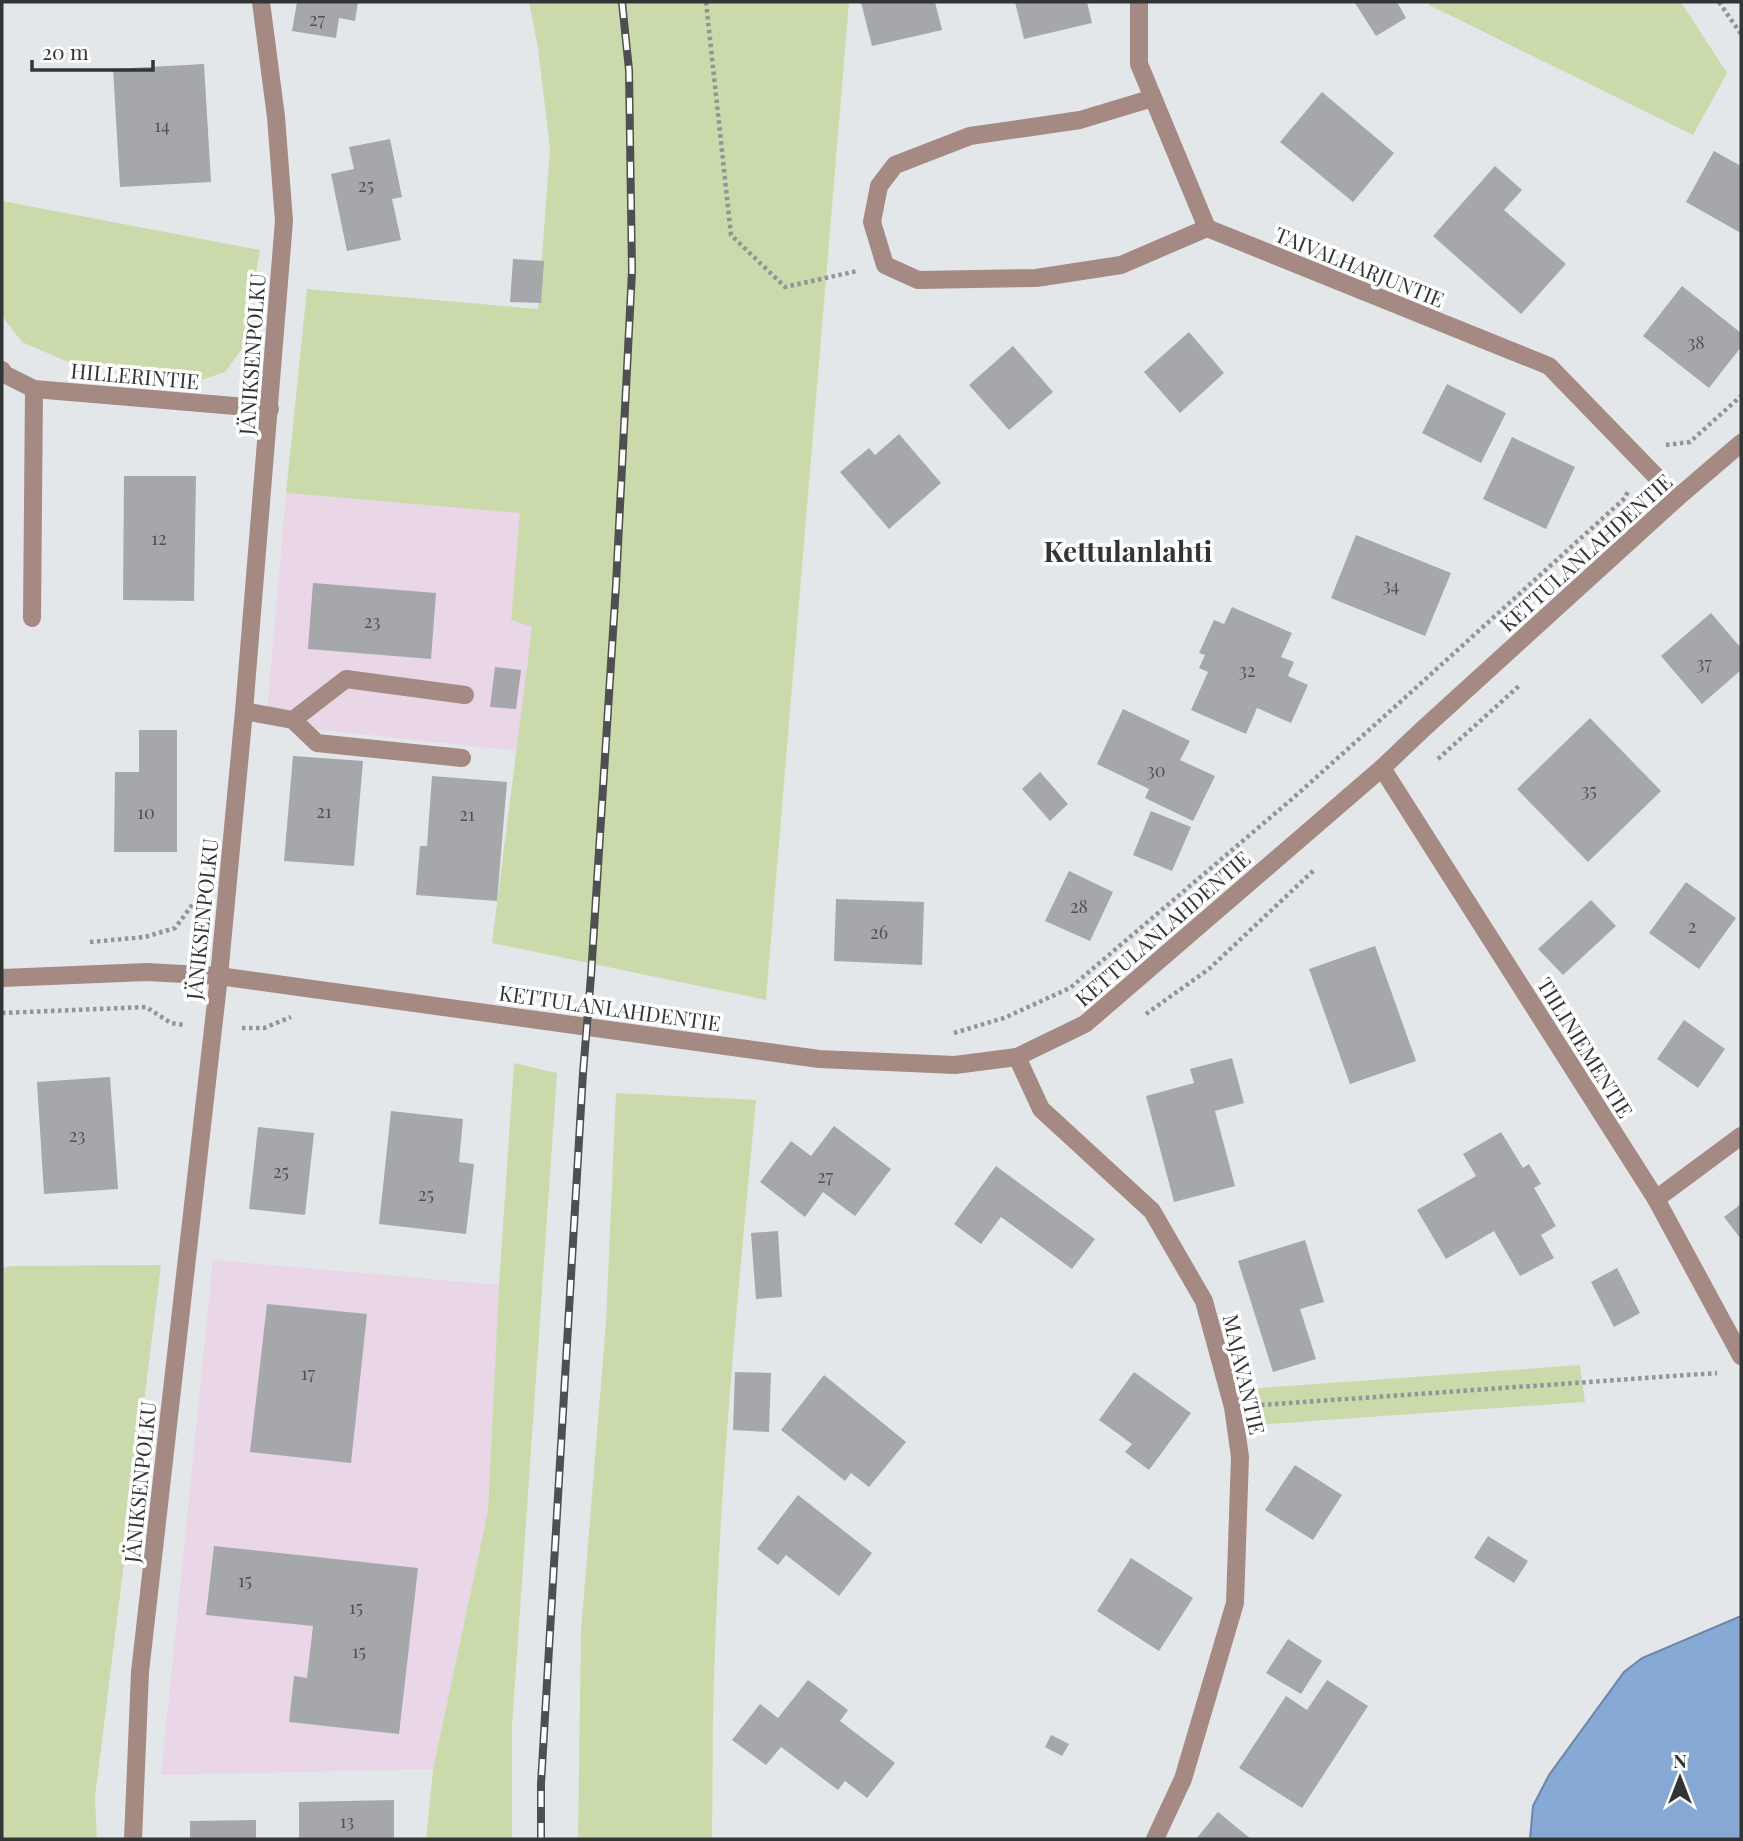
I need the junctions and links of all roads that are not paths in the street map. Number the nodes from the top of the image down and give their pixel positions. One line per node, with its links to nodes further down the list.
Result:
1 (261, 2): 7 (street, JÄNIKSENPOLKU)
2 (1139, 2): 3 (street)
3 (1153, 98): 4 (street); 4 (street)
4 (1207, 228): 9 (street, TAIVALHARJUNTIE)
5 (2, 370): 6 (street, HILLERINTIE)
6 (34, 388): 7 (street, HILLERINTIE); 10 (street)
7 (270, 409): 12 (street, JÄNIKSENPOLKU)
8 (1741, 443): 9 (street, KETTULANLAHDENTIE)
9 (1677, 498): 15 (street, KETTULANLAHDENTIE)
10 (32, 618)
11 (465, 695): 13 (street)
12 (244, 711): 13 (street); 16 (street, JÄNIKSENPOLKU)
13 (293, 720): 14 (street)
14 (462, 758)
15 (1382, 768): 18 (street, KETTULANLAHDENTIE); 20 (street, TIILINIEMENTIE)
16 (219, 976): 17 (street, KETTULANLAHDENTIE); 18 (street, KETTULANLAHDENTIE); 22 (street, JÄNIKSENPOLKU)
17 (2, 978)
18 (1017, 1057): 23 (street, MAJAVANTIE)
19 (1741, 1136): 20 (street)
20 (1656, 1199): 21 (street, TIILINIEMENTIE)
21 (1741, 1356)
22 (133, 1839)
23 (1154, 1839)

